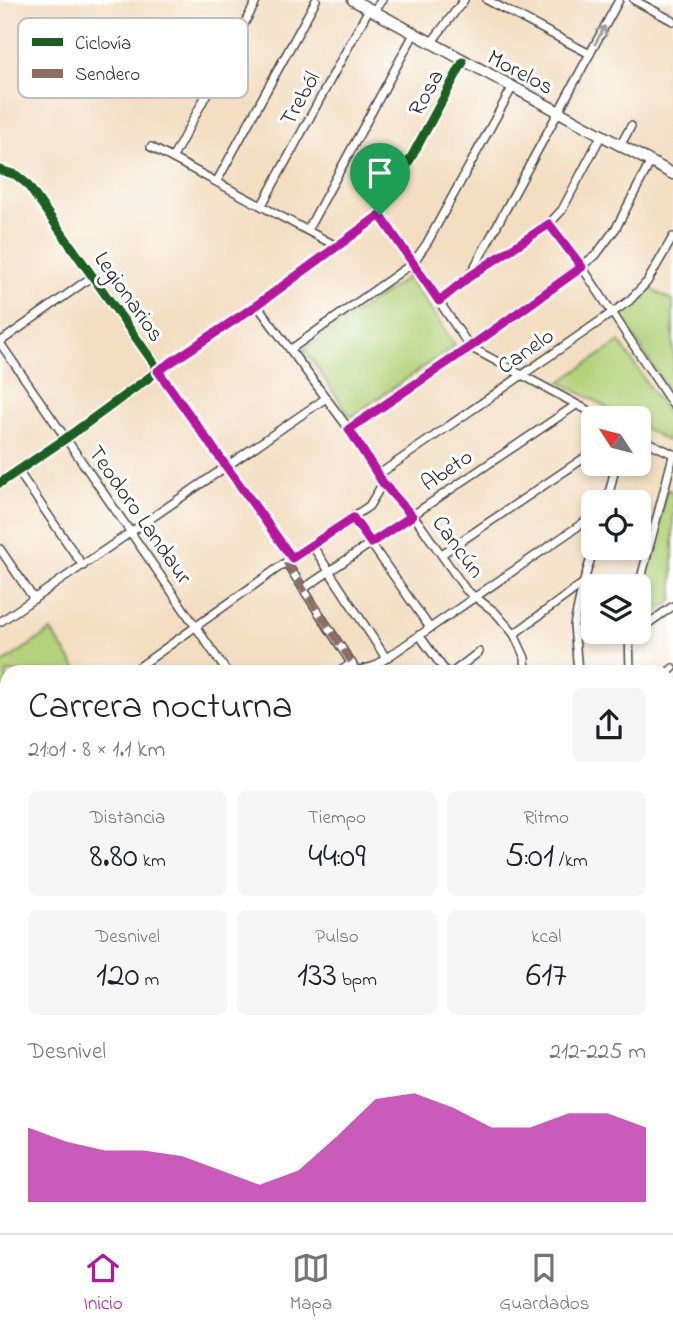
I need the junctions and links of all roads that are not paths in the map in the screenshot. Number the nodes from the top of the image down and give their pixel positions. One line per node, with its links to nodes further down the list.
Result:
1 (257, 0): 10 (street)
2 (316, 0): 27 (street)
3 (353, 0): 9 (street, Morelos)
4 (382, 0): 9 (street, Treból)
5 (464, 0): 13 (street)
6 (487, 0): 14 (street)
7 (619, 0): 14 (street, one-way to 7)
8 (634, 0): 11 (street)
9 (371, 10): 12 (street, Morelos); 28 (street, Treból)
10 (247, 18)
11 (673, 20)
12 (414, 34): 13 (street, Morelos); 31 (street)
13 (431, 43): 15 (street, Morelos)
14 (590, 54): 18 (street)
15 (463, 62): 16 (street, Morelos); 29 (street, Rosa)
16 (512, 88): 18 (street, Morelos); 34 (street)
17 (205, 98): 23 (street)
18 (557, 112): 20 (street, Morelos); 37 (street)
19 (631, 126): 21 (street)
20 (601, 136): 21 (street, Morelos); 30 (street)
21 (620, 146): 24 (street, Morelos)
22 (151, 147): 23 (street)
23 (173, 157): 27 (street)
24 (650, 163): 26 (street, Morelos); 35 (street)
25 (0, 170): 36 (street, Legionarios)
26 (673, 174)
27 (217, 181): 28 (street)
28 (262, 205): 31 (street)
29 (380, 215): 33 (street); 34 (street)
30 (549, 224): 35 (street); 37 (street)
31 (308, 229): 33 (street)
32 (673, 237): 40 (street, Canelo)
33 (338, 247): 39 (street)
34 (413, 263): 38 (street); 43 (street)
35 (582, 267): 40 (street); 42 (street)
36 (93, 275): 41 (street); 44 (street, Legionarios)
37 (469, 277): 38 (street)
38 (439, 301): 42 (street)
39 (257, 305): 43 (street, Cancún); 44 (street)
40 (613, 313): 45 (street, Canelo); 48 (street)
41 (0, 343): 51 (street, Teodoro Landaur)
42 (470, 347): 45 (street); 50 (street)
43 (291, 349): 46 (street, Cancún)
44 (158, 371): 51 (street); 55 (street, Legionarios)
45 (522, 375): 47 (street); 57 (street, Canelo)
46 (326, 398): 50 (street, Cancún); 55 (street)
47 (576, 405): 49 (street); 60 (street, Abeto)
48 (673, 405)
49 (581, 408)
50 (349, 429): 57 (street, Cancún)
51 (65, 439): 56 (street); 63 (street, Teodoro Landaur)
52 (651, 444): 53 (street)
53 (673, 455): 59 (street)
54 (581, 460): 67 (street)
55 (226, 466): 63 (street); 68 (street, Legionarios)
56 (18, 471): 58 (street); 69 (street)
57 (381, 479): 60 (street, Cancún); 61 (street, Canelo)
58 (0, 483)
59 (669, 483): 71 (street)
60 (412, 516): 64 (street, Abeto); 67 (street, Cancún)
61 (353, 518): 64 (street); 65 (street, Canelo)
62 (581, 524): 75 (street)
63 (132, 532): 69 (street); 80 (street, Teodoro Landaur)
64 (371, 543): 70 (street, Abeto); 81 (street)
65 (312, 545): 68 (street, Canelo); 70 (street)
66 (0, 549): 76 (street)
67 (442, 554): 75 (street, Cancún)
68 (289, 560): 73 (street, Legionarios); 80 (street, Canelo)
69 (83, 566): 76 (street)
70 (330, 570): 73 (street, Abeto); 86 (street)
71 (642, 574)
72 (581, 585): 82 (street)
73 (303, 589): 87 (street, Legionarios)
74 (581, 593): 95 (street)
75 (474, 597): 81 (street); 82 (street, Cancún)
76 (34, 599): 79 (street)
77 (673, 606): 78 (street)
78 (651, 621)
79 (0, 622)
80 (196, 626): 88 (street, Canelo); 89 (street, Teodoro Landaur)
81 (430, 628): 83 (street)
82 (514, 634): 94 (street, Cancún)
83 (419, 635): 86 (street); 92 (street)
84 (629, 644): 96 (street)
85 (479, 652): 93 (street)
86 (386, 658): 91 (street)
87 (352, 663): 90 (street)
88 (142, 665)
89 (222, 665)
90 (349, 665)
91 (380, 665)
92 (441, 665)
93 (462, 665)
94 (526, 665)
95 (577, 665)
96 (630, 665)

